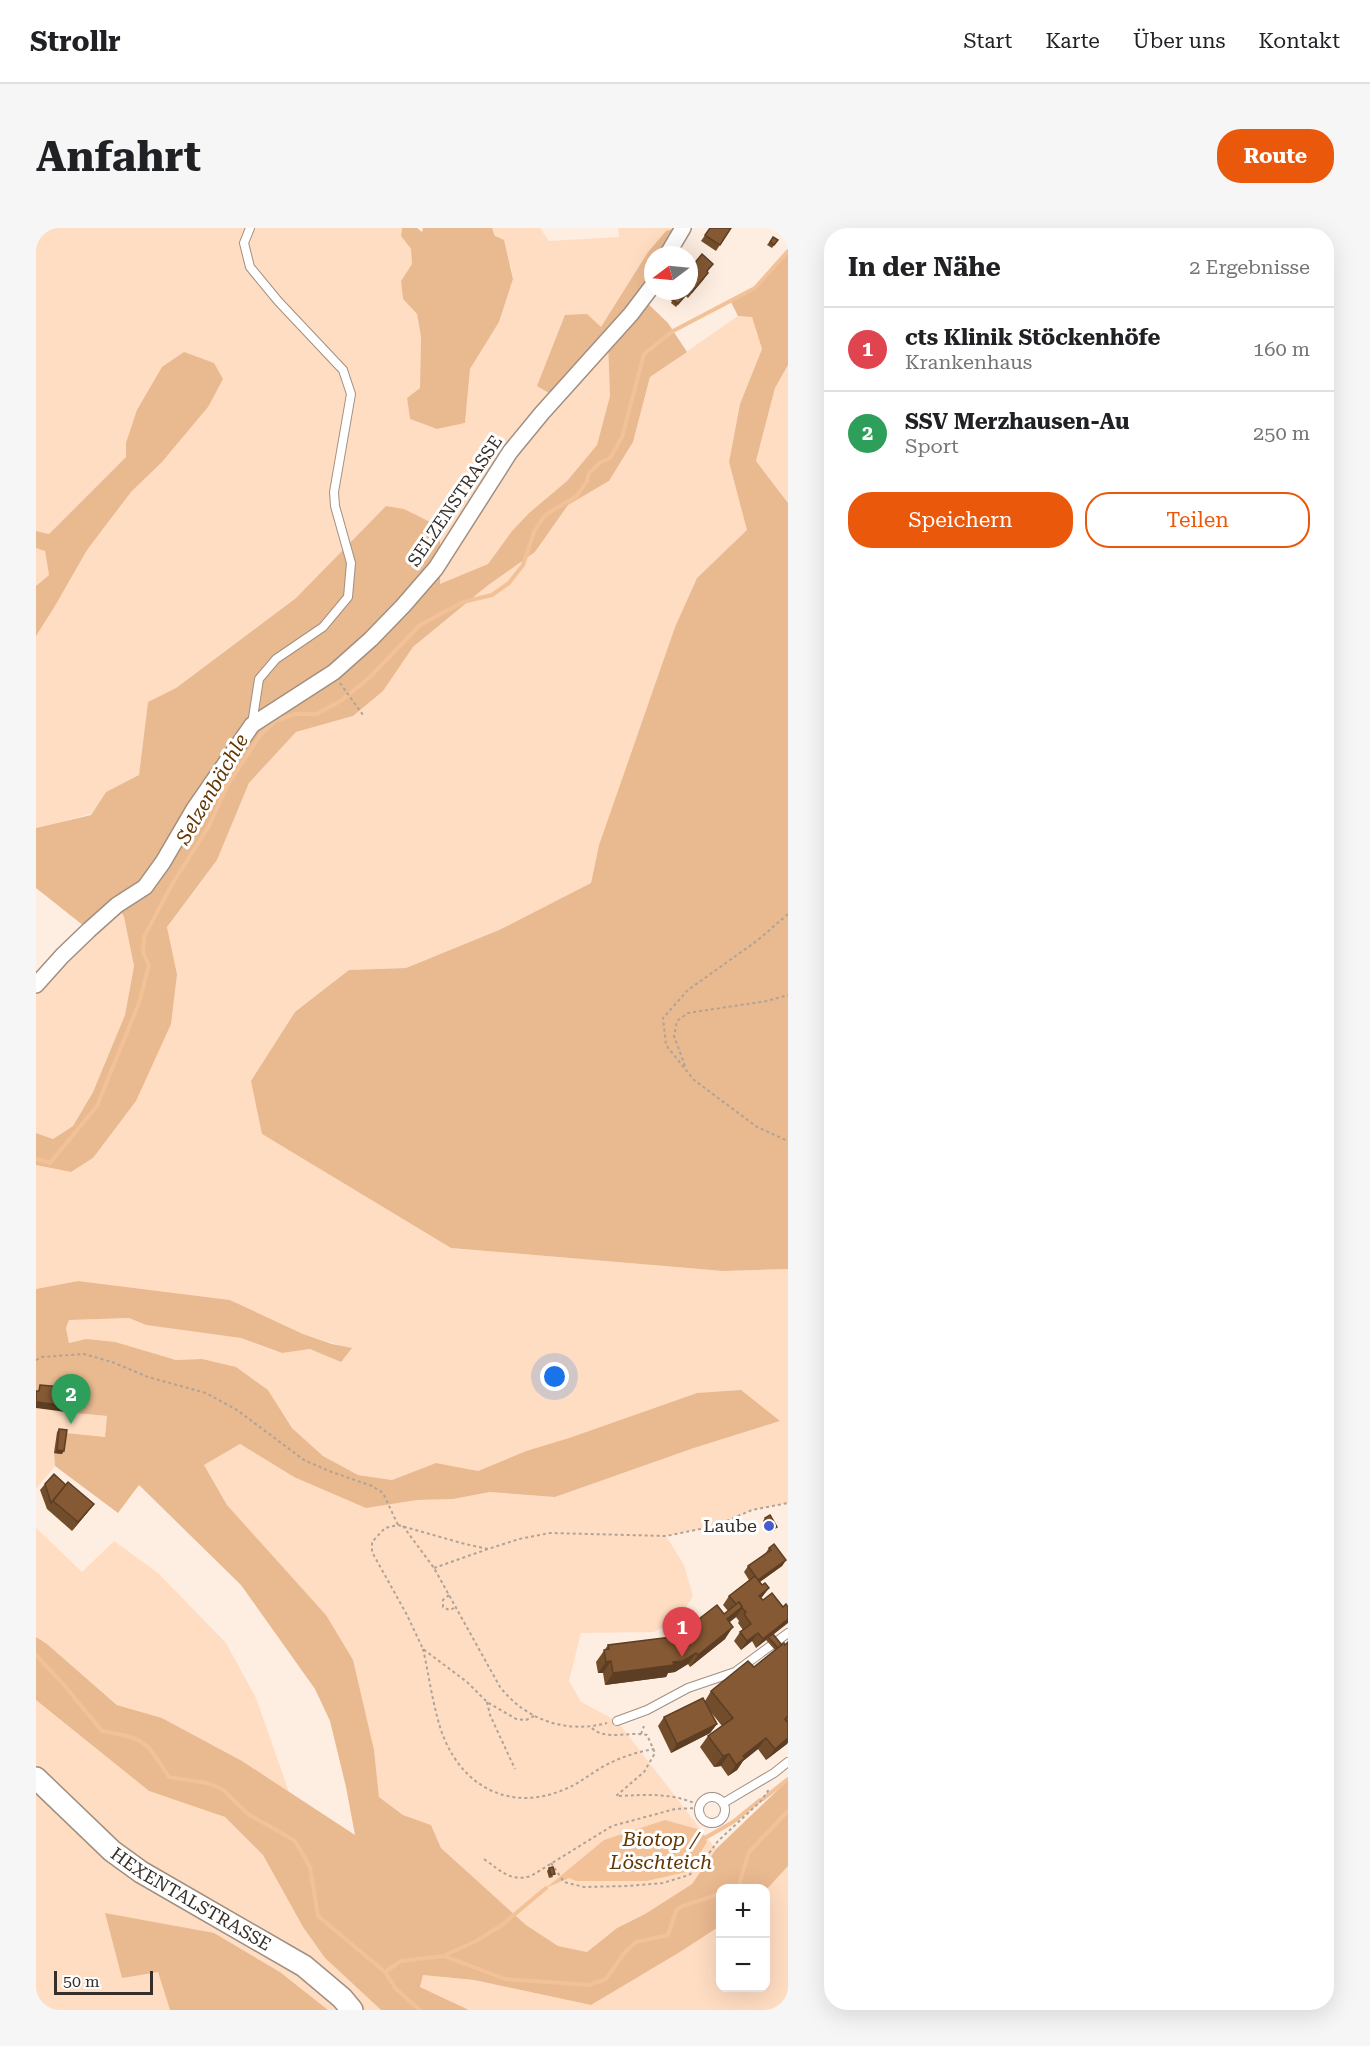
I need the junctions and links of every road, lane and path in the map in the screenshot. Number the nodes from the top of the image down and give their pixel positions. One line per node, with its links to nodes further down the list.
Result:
1 (250, 228): 7 (lane)
2 (683, 228): 3 (street)
3 (673, 246)
4 (644, 297): 7 (street, SELZENSTRASSE)
5 (341, 684): 6 (path)
6 (363, 715)
7 (252, 725): 9 (street, SELZENSTRASSE)
8 (788, 914): 11 (path)
9 (36, 985)
10 (788, 995): 11 (path)
11 (686, 1068): 12 (path)
12 (788, 1141)
13 (36, 1360): 15 (path)
14 (788, 1503): 17 (path)
15 (398, 1525): 16 (path); 22 (path)
16 (403, 1526): 17 (path); 18 (path)
17 (488, 1549): 18 (path)
18 (434, 1568): 19 (path)
19 (449, 1595): 20 (path); 20 (path)
20 (457, 1607): 24 (path)
21 (788, 1633): 25 (lane)
22 (423, 1649): 23 (path); 29 (path)
23 (487, 1702): 24 (path); 31 (path)
24 (534, 1716): 27 (path)
25 (617, 1721): 27 (path)
26 (644, 1726): 28 (path)
27 (591, 1728): 28 (path)
28 (641, 1734): 29 (path)
29 (654, 1749): 35 (path)
30 (788, 1762): 32 (lane)
31 (515, 1769)
32 (774, 1773): 34 (lane); 37 (path)
33 (36, 1778): 38 (main road, HEXENTALSTRASSE)
34 (725, 1802): 35 (lane); 35 (lane)
35 (699, 1806): 37 (path)
36 (484, 1860): 37 (path)
37 (551, 1863)
38 (352, 2010)

